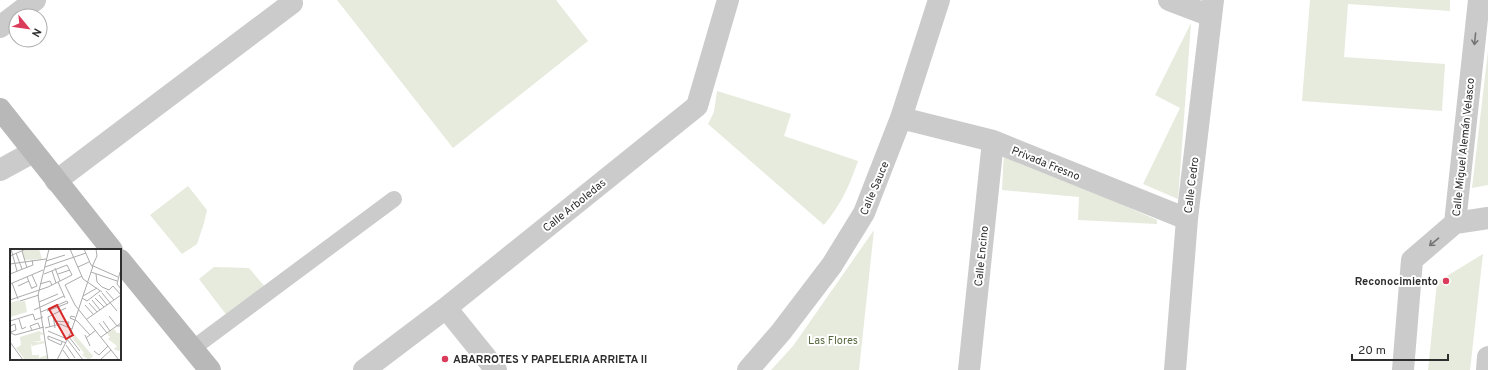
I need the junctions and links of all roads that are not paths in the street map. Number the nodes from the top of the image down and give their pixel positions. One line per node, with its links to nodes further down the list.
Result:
1 (35, 0): 8 (street)
2 (728, 0): 21 (street, Calle Arboledas)
3 (939, 0): 10 (street, Calle Sauce)
4 (1169, 0): 7 (street)
5 (1479, 0): 18 (street, Calle Miguel Alemán Velasco, one-way to 18)
6 (292, 3): 14 (street)
7 (1212, 8): 17 (street, Calle Cedro)
8 (0, 28)
9 (0, 109): 12 (street)
10 (902, 118): 11 (street, Privada Fresno); 27 (street, Calle Sauce)
11 (993, 141): 17 (street, Privada Fresno); 28 (street, Calle Encino)
12 (33, 152): 13 (street); 14 (street)
13 (0, 170)
14 (56, 181): 19 (street)
15 (394, 199): 22 (lane)
16 (1488, 218): 18 (street)
17 (1187, 219): 29 (street, Calle Cedro)
18 (1455, 223): 30 (street, Calle Miguel Alemán Velasco, one-way to 30)
19 (111, 249)
20 (121, 261): 22 (street)
21 (446, 308): 25 (street, Calle Arboledas); 26 (street)
22 (192, 349): 24 (street)
23 (1488, 357): 31 (street)
24 (210, 370)
25 (364, 370)
26 (496, 370)
27 (748, 370)
28 (968, 370)
29 (1175, 370)
30 (1403, 370)
31 (1486, 370)

